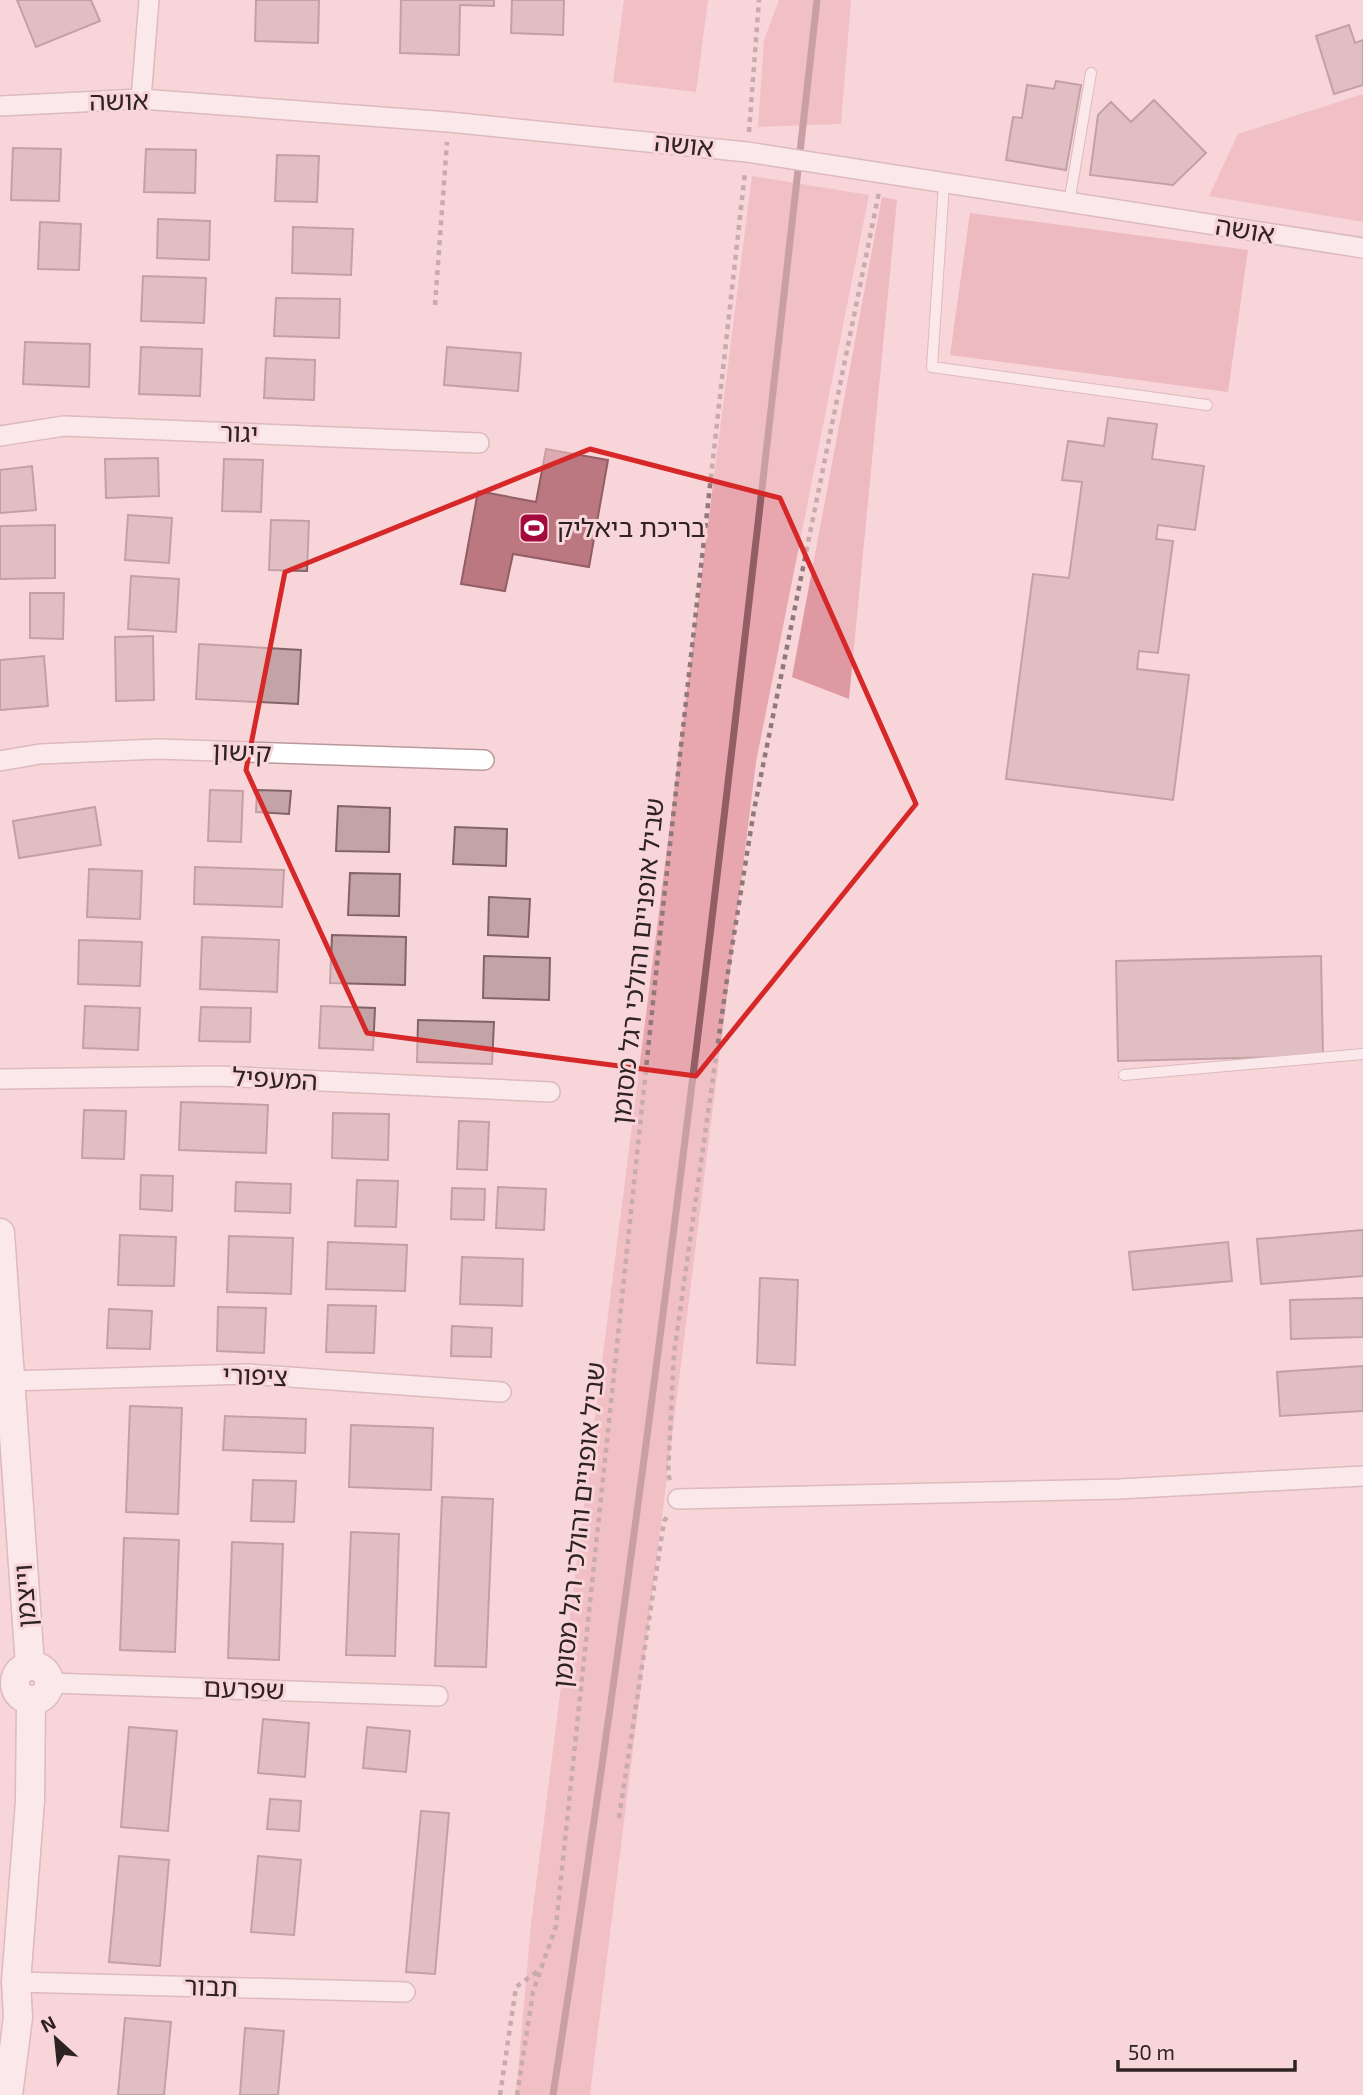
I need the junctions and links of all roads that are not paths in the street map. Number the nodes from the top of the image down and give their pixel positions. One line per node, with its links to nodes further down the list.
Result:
1 (149, 0): 3 (street)
2 (1091, 72): 6 (lane)
3 (141, 99): 4 (street, אושה); 5 (street, אושה)
4 (0, 106)
5 (944, 184): 6 (street, אושה); 8 (lane)
6 (1069, 203): 7 (street, אושה)
7 (1363, 248)
8 (1207, 405)
9 (0, 436): 10 (street, יגור)
10 (479, 443)
11 (484, 760): 12 (street, קישון)
12 (0, 761)
13 (1363, 1054): 14 (lane)
14 (1124, 1075)
15 (0, 1079): 16 (street, המעפיל)
16 (550, 1093)
17 (0, 1233): 18 (street, וייצמן)
18 (9, 1381): 19 (street, ציפורי); 22 (street, וייצמן)
19 (501, 1392)
20 (1363, 1476): 21 (street)
21 (678, 1499)
22 (37, 1683): 23 (street, שפרעם); 24 (street, וייצמן)
23 (438, 1696)
24 (16, 1982): 25 (street, תבור); 26 (street, וייצמן)
25 (405, 1993)
26 (8, 2095)

